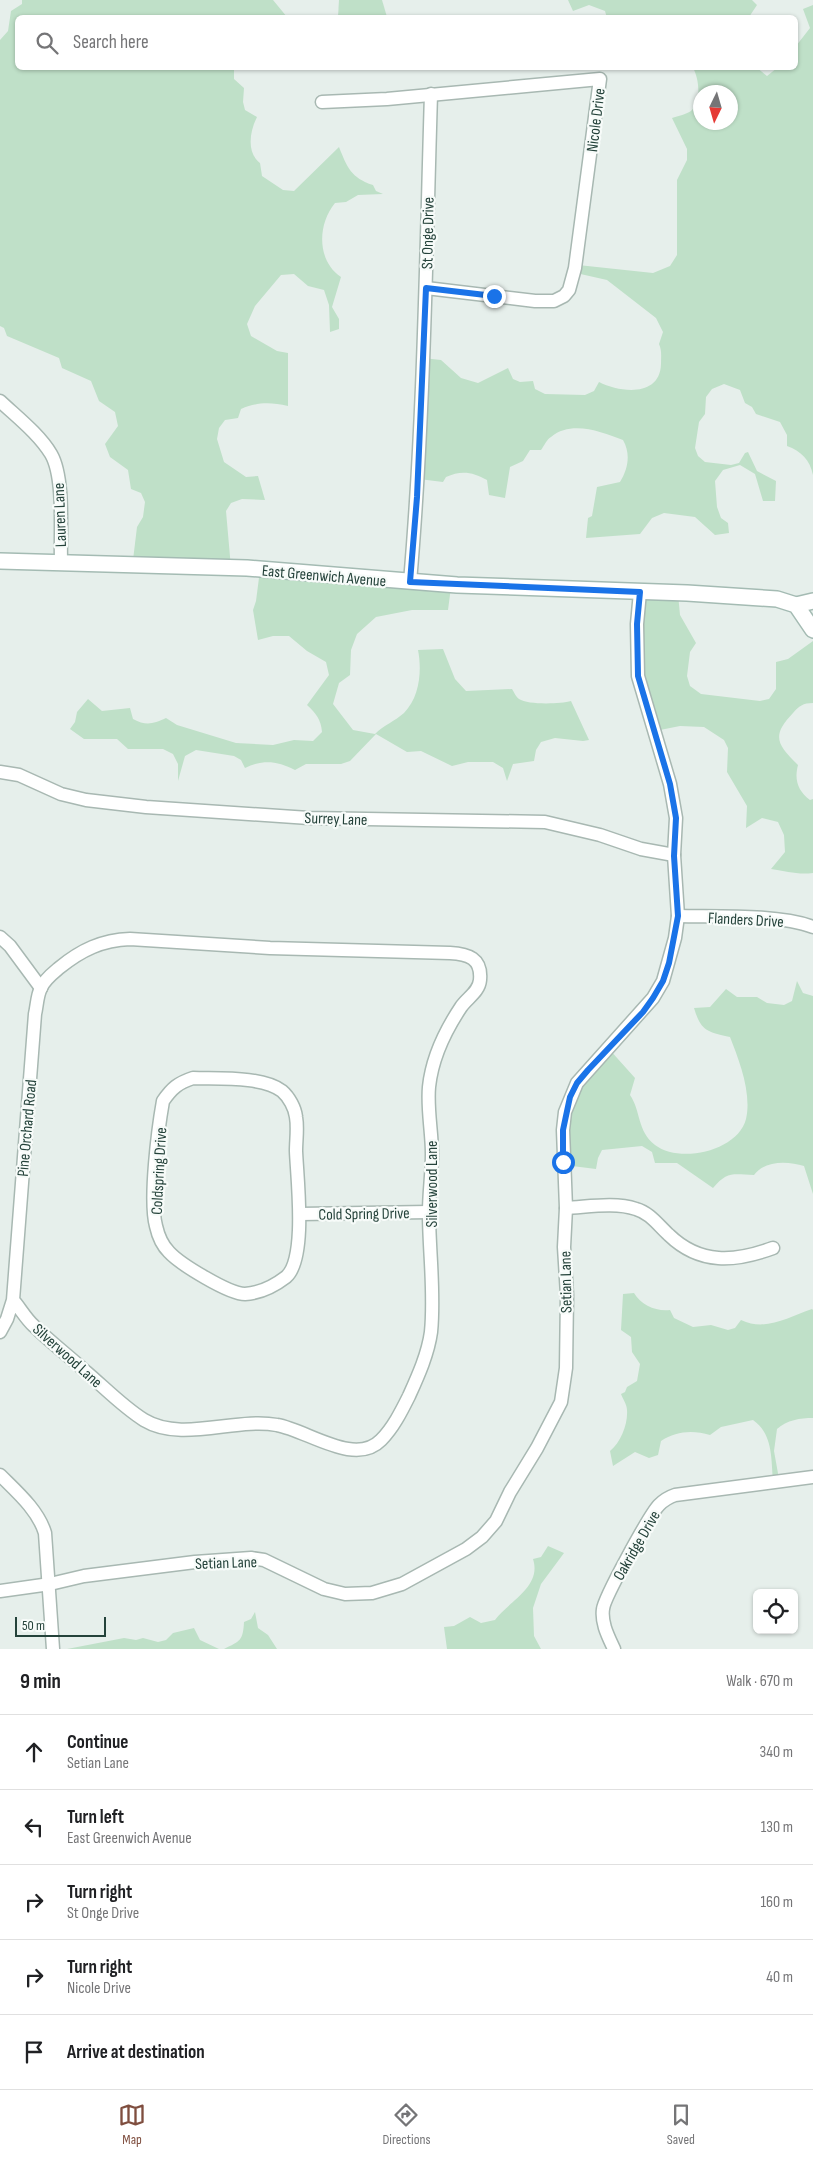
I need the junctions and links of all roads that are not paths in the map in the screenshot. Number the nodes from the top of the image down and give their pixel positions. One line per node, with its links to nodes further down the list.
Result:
1 (431, 94): 2 (street, Nicole Drive); 3 (street, St Onge Drive); 3 (street, Nicole Drive)
2 (322, 102)
3 (426, 288): 7 (street, St Onge Drive)
4 (0, 401): 6 (street, Lauren Lane)
5 (0, 561): 6 (street, East Greenwich Avenue)
6 (60, 562): 7 (street, East Greenwich Avenue)
7 (410, 582): 8 (street, East Greenwich Avenue)
8 (640, 592): 10 (street, East Greenwich Avenue); 13 (street, Setian Lane)
9 (813, 601): 10 (street)
10 (796, 604): 11 (street)
11 (813, 630)
12 (0, 772): 13 (street, Surrey Lane)
13 (674, 856): 14 (street, Setian Lane)
14 (678, 916): 15 (street, Flanders Drive); 18 (street, Setian Lane)
15 (813, 927)
16 (0, 937): 17 (street)
17 (41, 988): 19 (street, Silverwood Lane); 22 (street, Pine Orchard Road)
18 (566, 1208): 21 (street); 26 (street, Setian Lane)
19 (429, 1212): 20 (street, Cold Spring Drive); 22 (street, Silverwood Lane)
20 (300, 1214): 20 (street, Coldspring Drive)
21 (773, 1248)
22 (14, 1300): 23 (street, Pine Orchard Road)
23 (0, 1332)
24 (0, 1475): 26 (street)
25 (813, 1477): 29 (street, Oakridge Drive)
26 (50, 1584): 27 (street, Setian Lane); 28 (street)
27 (0, 1590)
28 (53, 1649)
29 (614, 1649)

